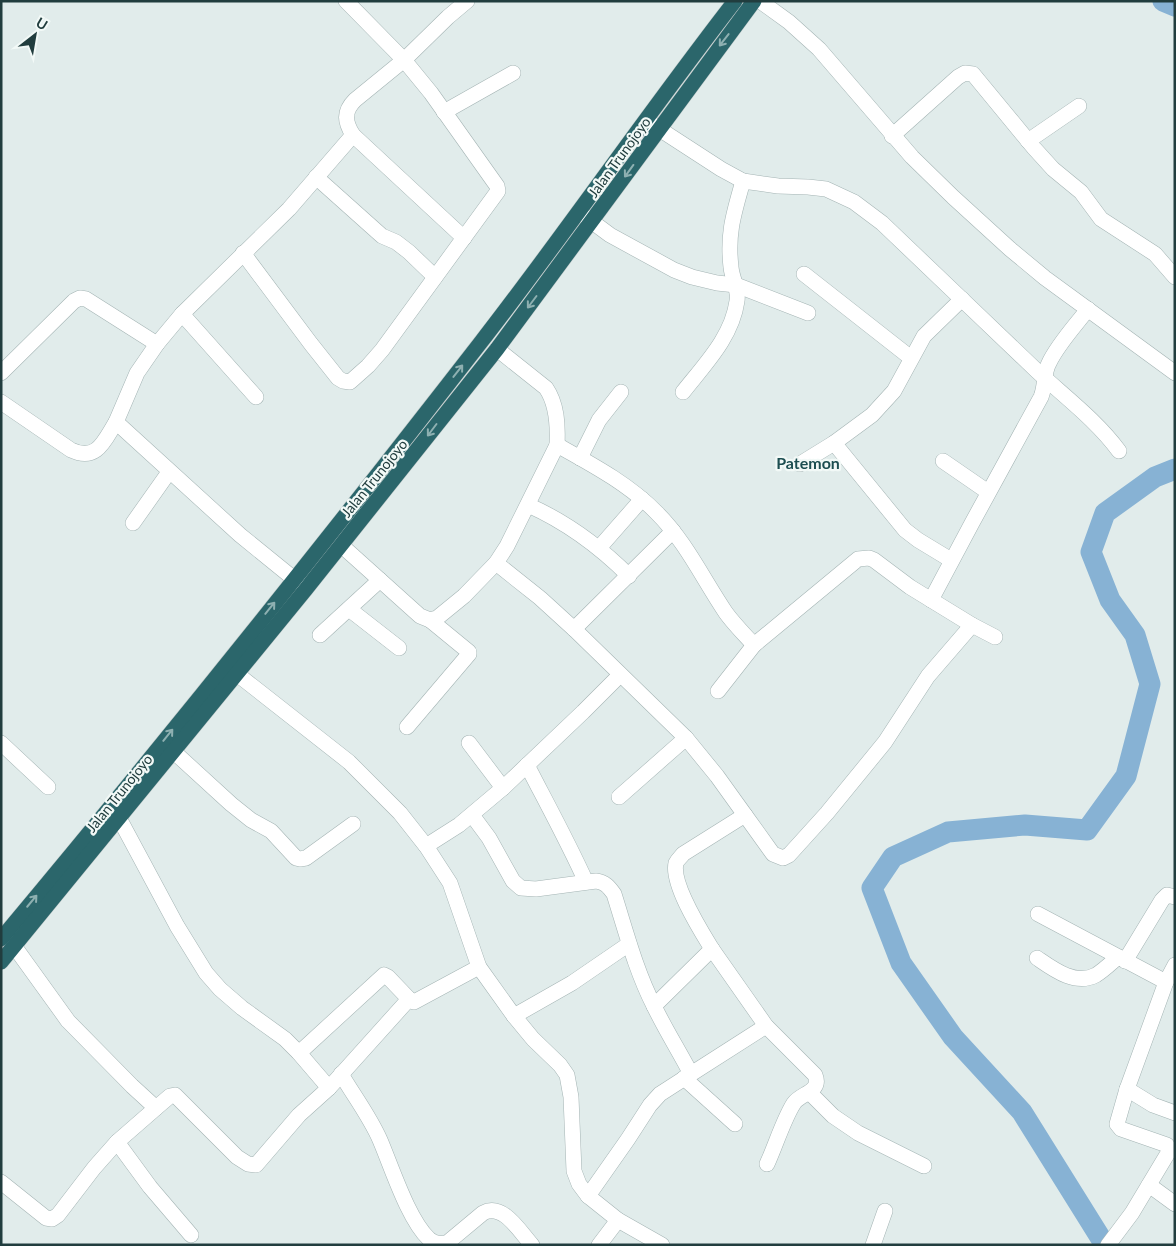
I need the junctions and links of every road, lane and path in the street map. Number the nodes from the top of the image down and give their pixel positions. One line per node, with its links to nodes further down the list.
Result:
1 (346, 1): 6 (street)
2 (467, 1): 6 (street)
3 (735, 1): 10 (highway, Jalan Trunojoyo)
4 (754, 1): 11 (highway, Jalan Trunojoyo, one-way to 11)
5 (760, 1): 13 (street)
6 (404, 60): 9 (street); 12 (street)
7 (513, 73): 9 (street)
8 (1079, 106): 14 (street)
9 (444, 112): 19 (street)
10 (647, 121): 11 (street); 17 (highway, Jalan Trunojoyo)
11 (660, 129): 16 (street); 18 (highway, Jalan Trunojoyo, one-way to 18)
12 (352, 136): 15 (street); 19 (street)
13 (892, 136): 14 (street); 26 (street)
14 (1028, 142): 23 (street)
15 (316, 177): 20 (street); 22 (street)
16 (743, 181): 24 (street); 25 (street)
17 (579, 212): 18 (street); 57 (highway, Jalan Trunojoyo, one-way to 17)
18 (592, 222): 24 (street); 30 (highway, Jalan Trunojoyo, one-way to 30)
19 (464, 238): 22 (street)
20 (243, 253): 22 (street); 28 (street)
21 (804, 274): 31 (street)
22 (435, 277)
23 (1175, 277)
24 (736, 285): 27 (street); 36 (street)
25 (962, 299): 31 (street); 34 (street)
26 (1088, 309): 33 (street); 34 (street)
27 (808, 313)
28 (182, 314): 29 (street); 37 (street)
29 (157, 344): 32 (street); 39 (street)
30 (497, 349): 40 (street); 52 (highway, Jalan Trunojoyo, one-way to 52)
31 (910, 358): 41 (street)
32 (1, 373)
33 (1175, 373)
34 (1045, 378): 42 (street); 47 (street)
35 (621, 392): 43 (street)
36 (683, 392)
37 (256, 397)
38 (1, 402): 39 (street)
39 (116, 422): 46 (street)
40 (557, 444): 43 (street); 49 (street)
41 (834, 444): 45 (street); 54 (street)
42 (1119, 451)
43 (580, 458): 48 (street)
44 (943, 461): 47 (street)
45 (800, 464)
46 (169, 472): 50 (street); 57 (street)
47 (988, 492): 54 (street)
48 (642, 499): 51 (street); 53 (street)
49 (528, 504): 53 (street); 55 (street)
50 (133, 524)
51 (673, 531): 56 (street); 67 (street)
52 (341, 545): 58 (street); 59 (highway, Jalan Trunojoyo)
53 (599, 548): 56 (street)
54 (951, 560): 60 (street)
55 (496, 563): 62 (street); 64 (street)
56 (629, 576): 64 (street)
57 (294, 579): 59 (street); 89 (highway, Jalan Trunojoyo, one-way to 57)
58 (380, 580): 61 (street); 62 (street)
59 (306, 588): 69 (highway, Jalan Trunojoyo)
60 (931, 600): 63 (street); 67 (street)
61 (349, 609): 65 (street); 68 (street)
62 (430, 620): 72 (street)
63 (972, 625): 66 (street); 82 (street)
64 (574, 629): 70 (street)
65 (320, 635)
66 (995, 637)
67 (754, 645): 71 (street)
68 (399, 648)
69 (237, 674): 76 (highway, Jalan Trunojoyo); 85 (street)
70 (620, 675): 73 (street); 77 (street)
71 (718, 691)
72 (406, 727)
73 (686, 738): 80 (street); 82 (street)
74 (1, 743): 78 (street)
75 (469, 743): 79 (street)
76 (173, 751): 83 (highway, Jalan Trunojoyo); 84 (street)
77 (528, 765): 79 (street); 86 (street)
78 (48, 787)
79 (503, 788): 81 (street)
80 (619, 796)
81 (472, 815): 85 (street); 86 (street)
82 (745, 815): 91 (street)
83 (119, 818): 89 (highway, Jalan Trunojoyo); 102 (street)
84 (354, 824)
85 (426, 846): 96 (street)
86 (586, 882): 90 (street)
87 (1175, 897): 93 (street)
88 (1038, 914): 93 (street)
89 (8, 942): 94 (highway, Jalan Trunojoyo); 108 (street)
90 (629, 944): 99 (street); 100 (street)
91 (712, 949): 99 (street); 101 (street)
92 (1037, 958): 93 (street)
93 (1122, 959): 97 (street)
94 (1, 962)
95 (1175, 965): 97 (street)
96 (479, 967): 98 (street); 100 (street)
97 (1166, 982): 106 (street)
98 (409, 999): 102 (street); 103 (street)
99 (654, 1006): 104 (street)
100 (514, 1016): 116 (street)
101 (766, 1026): 104 (street); 107 (street)
102 (299, 1053): 105 (street)
103 (341, 1074): 105 (street); 121 (street)
104 (687, 1076): 110 (street); 116 (street)
105 (329, 1088): 108 (street)
106 (1127, 1089): 109 (street); 115 (street)
107 (810, 1093): 112 (street); 113 (street)
108 (156, 1108): 111 (street)
109 (1175, 1114)
110 (735, 1124)
111 (117, 1142): 114 (street); 120 (street)
112 (767, 1164)
113 (924, 1166)
114 (1, 1182)
115 (1149, 1185): 117 (street); 125 (street)
116 (588, 1196): 119 (street)
117 (1175, 1204)
118 (885, 1210): 124 (street)
119 (618, 1220): 122 (street); 123 (street)
120 (191, 1235)
121 (532, 1245)
122 (599, 1245)
123 (662, 1245)
124 (873, 1245)
125 (1108, 1245)

